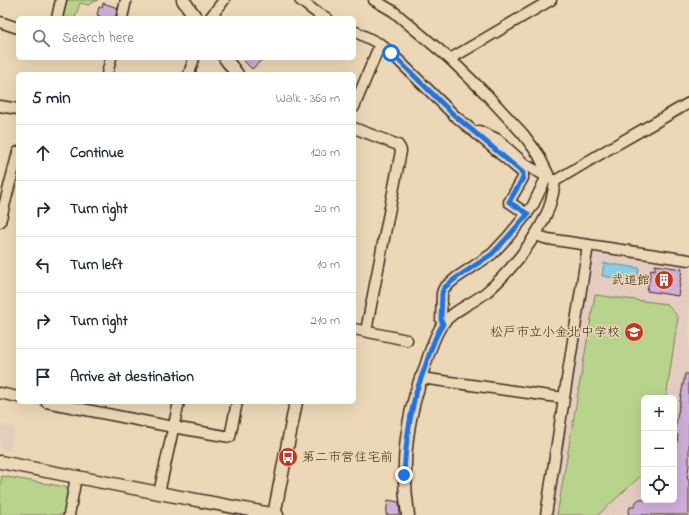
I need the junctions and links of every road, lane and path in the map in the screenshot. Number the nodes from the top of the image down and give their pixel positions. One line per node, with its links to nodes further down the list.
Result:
1 (62, 0): 8 (street)
2 (126, 0): 9 (street)
3 (184, 0): 10 (street)
4 (224, 0): 11 (street)
5 (300, 0): 12 (street)
6 (374, 0): 17 (street)
7 (550, 0): 17 (street)
8 (58, 16)
9 (122, 16)
10 (195, 16)
11 (212, 16)
12 (323, 16)
13 (0, 22): 14 (street)
14 (16, 27)
15 (356, 32): 16 (street)
16 (380, 44): 24 (street); 28 (street)
17 (450, 58): 31 (street)
18 (110, 60): 21 (street)
19 (193, 60): 22 (street)
20 (226, 60): 23 (street)
21 (108, 72)
22 (190, 72)
23 (236, 72)
24 (356, 102)
25 (689, 103): 31 (street)
26 (0, 106): 27 (street)
27 (16, 109)
28 (467, 125): 31 (street); 32 (street)
29 (356, 129): 39 (street)
30 (16, 160): 33 (street)
31 (551, 178): 32 (street); 34 (street)
32 (528, 214): 37 (street)
33 (0, 222)
34 (536, 235): 35 (street); 37 (street)
35 (588, 244): 36 (street); 44 (street)
36 (689, 260)
37 (443, 324): 41 (street)
38 (356, 329): 39 (street)
39 (366, 331): 40 (street)
40 (407, 340)
41 (421, 378): 44 (street); 55 (street)
42 (0, 393): 43 (street)
43 (16, 397)
44 (564, 398): 56 (street)
45 (56, 404): 49 (street)
46 (179, 404): 49 (street)
47 (237, 404): 49 (street)
48 (296, 404): 54 (street)
49 (173, 427): 52 (street)
50 (0, 462): 51 (street)
51 (76, 477): 52 (street); 53 (street)
52 (159, 493): 54 (street)
53 (69, 515)
54 (275, 515)
55 (408, 515)
56 (546, 515)

